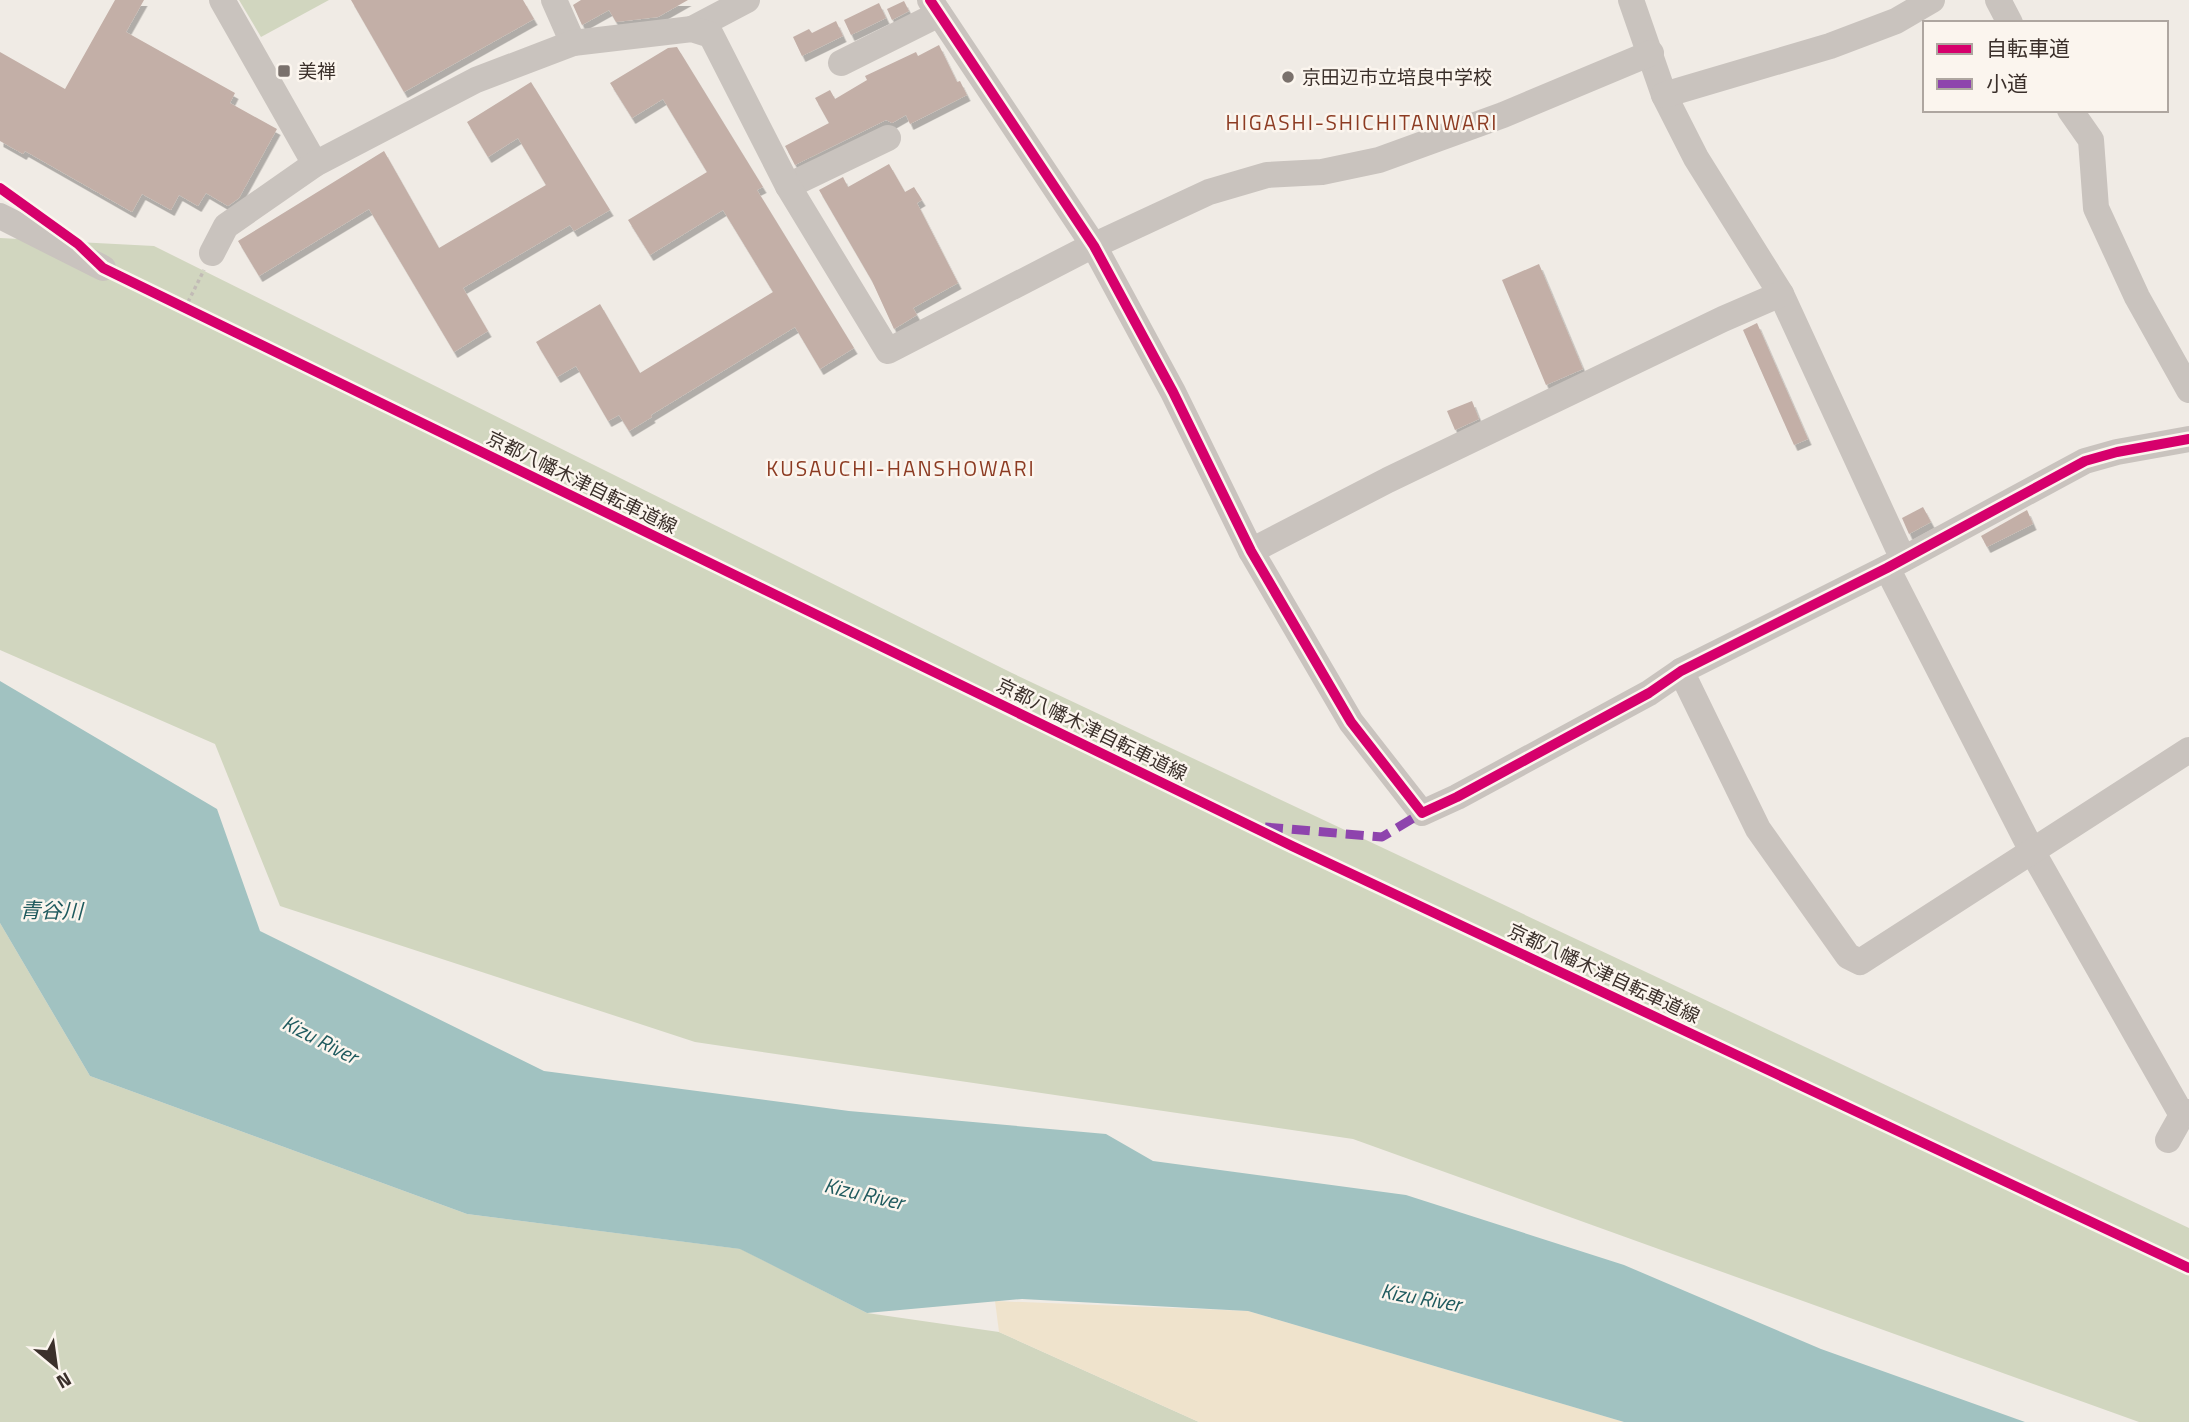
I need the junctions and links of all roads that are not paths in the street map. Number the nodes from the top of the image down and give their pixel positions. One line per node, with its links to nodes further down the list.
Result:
1 (222, 0): 16 (street)
2 (554, 0): 10 (street)
3 (1631, 0): 11 (street)
4 (1932, 0): 13 (street)
5 (1998, 0): 8 (street)
6 (744, 1): 9 (street)
7 (935, 7): 12 (street); 19 (street)
8 (2009, 21)
9 (692, 29): 10 (street); 17 (street)
10 (573, 43): 16 (street)
11 (1651, 53): 13 (street); 19 (street)
12 (841, 63)
13 (1664, 95): 22 (street)
14 (2071, 112): 23 (street)
15 (888, 138): 17 (street)
16 (314, 164): 20 (street)
17 (788, 186): 19 (street)
18 (0, 216): 21 (street)
19 (1094, 246): 25 (street)
20 (212, 253)
21 (103, 268)
22 (1782, 295): 25 (street); 26 (street)
23 (2189, 390)
24 (2189, 439): 26 (street)
25 (1251, 551): 27 (street)
26 (1895, 564): 27 (street); 29 (street)
27 (1681, 671): 29 (street)
28 (2189, 750): 29 (street)
29 (2032, 851): 30 (street)
30 (2186, 1113): 31 (street)
31 (2168, 1140)

